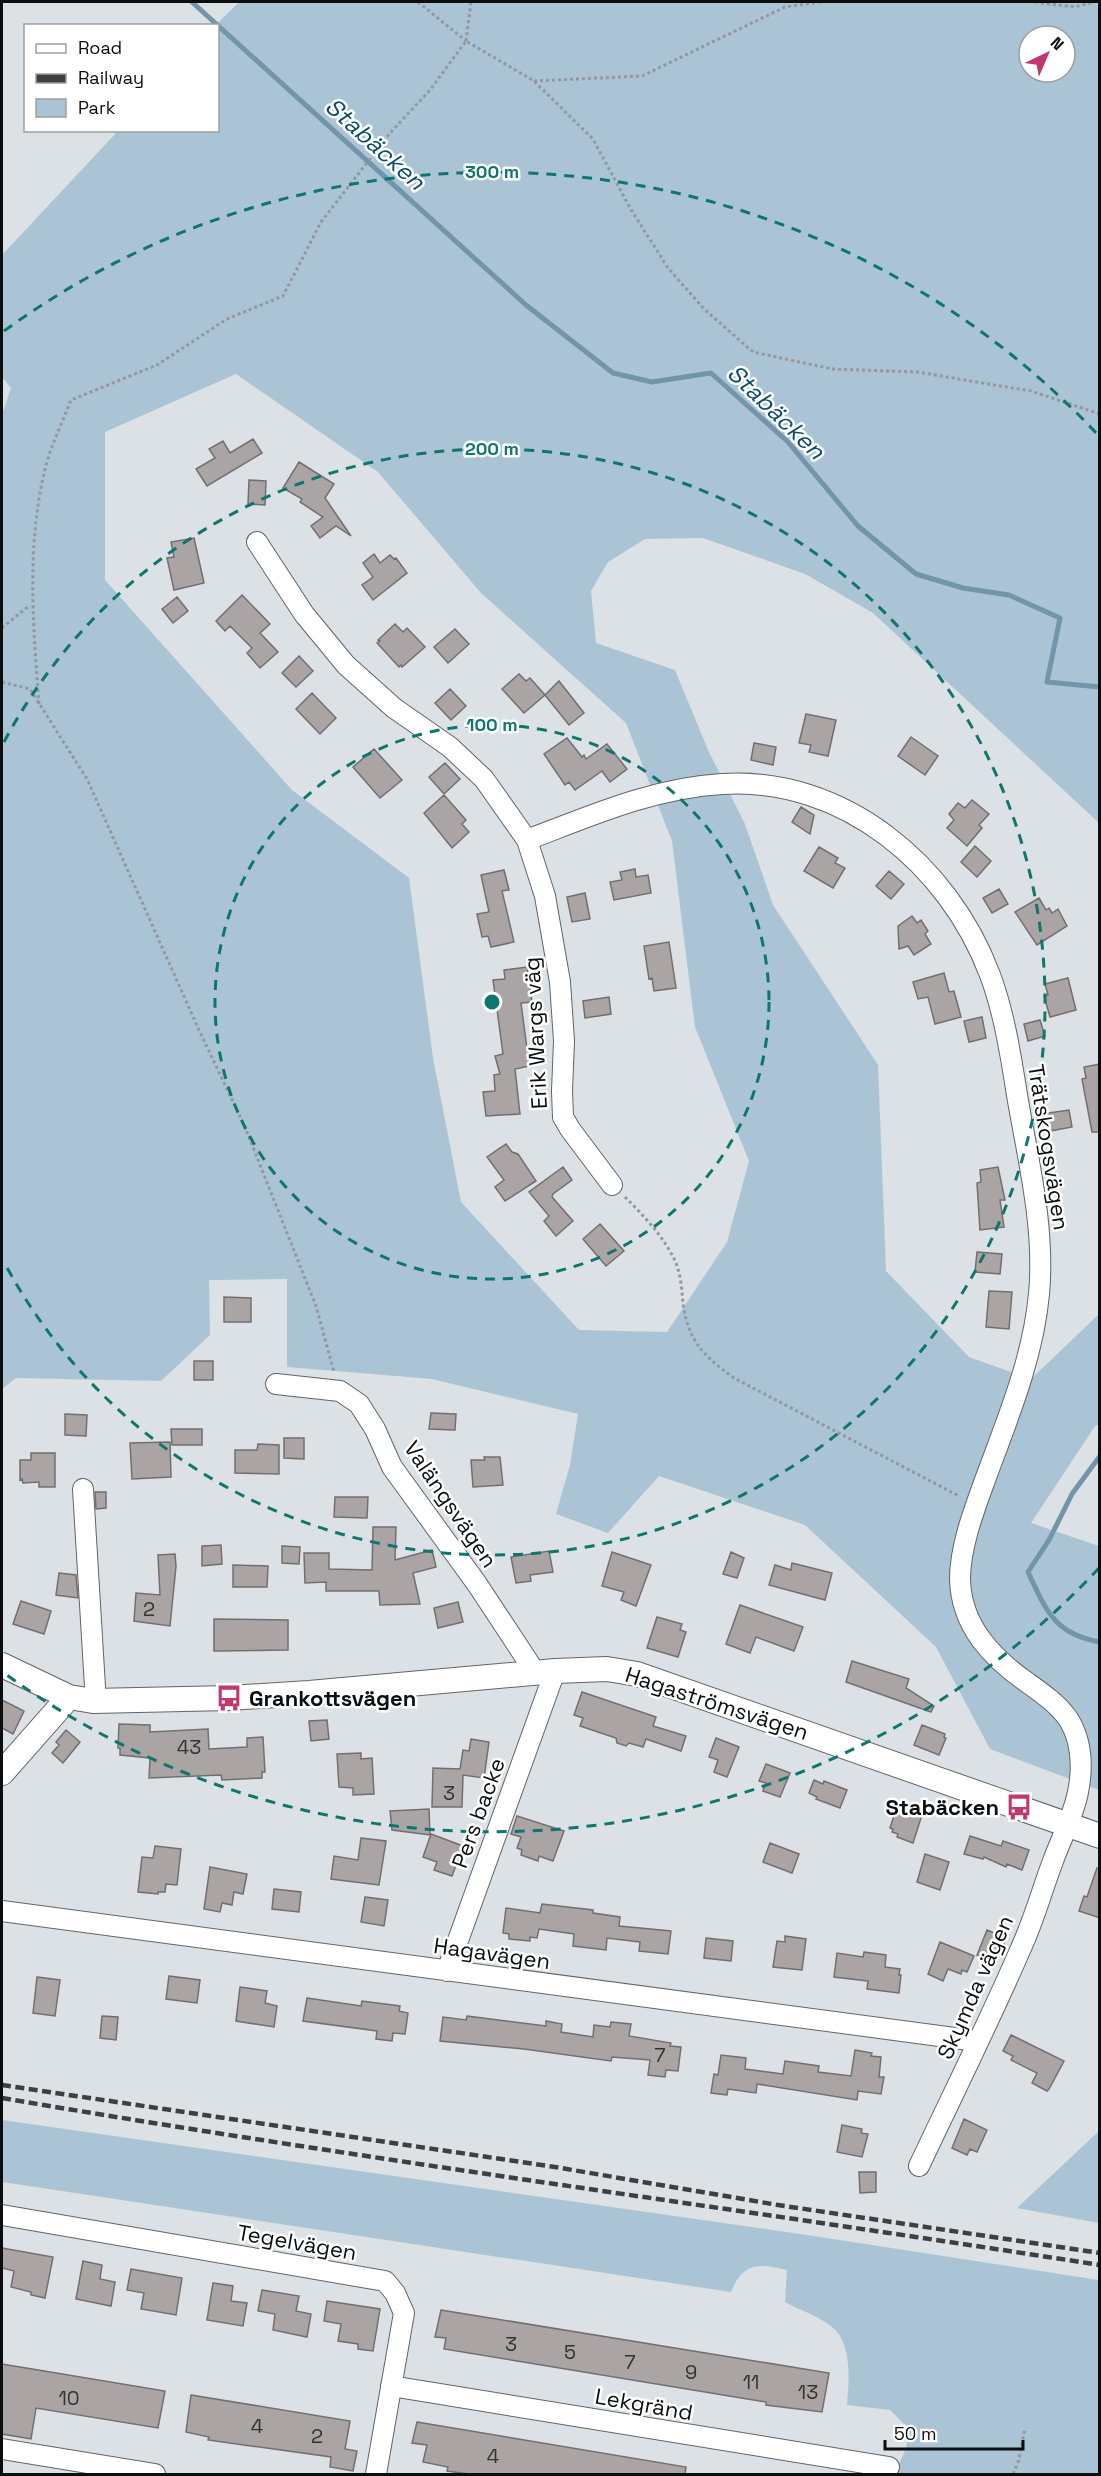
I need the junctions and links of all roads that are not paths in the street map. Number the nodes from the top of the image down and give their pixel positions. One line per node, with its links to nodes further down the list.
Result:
1 (257, 542): 2 (street, Erik Wargs väg)
2 (526, 840): 3 (street, Erik Wargs väg); 11 (street, Trätskogsvägen)
3 (612, 1185)
4 (276, 1384): 7 (street, Valängsvägen)
5 (83, 1490): 9 (street)
6 (2, 1665): 8 (street, Hagaströmsvägen)
7 (545, 1672): 9 (street, Hagaströmsvägen); 11 (street, Hagaströmsvägen); 14 (street, Pers backe)
8 (69, 1697): 9 (street, Hagaströmsvägen); 10 (street)
9 (93, 1701)
10 (2, 1773)
11 (1066, 1824): 12 (street, Hagaströmsvägen); 15 (street, Skymda vägen)
12 (1100, 1836)
13 (2, 1911): 14 (street, Hagavägen)
14 (447, 1971): 15 (street, Hagavägen)
15 (977, 2041): 16 (street, Skymda vägen)
16 (919, 2166)
17 (2, 2215): 18 (street, Tegelvägen)
18 (391, 2386): 20 (street, Lekgränd); 22 (street, Tegelvägen)
19 (2, 2449): 21 (street)
20 (889, 2467)
21 (155, 2475)
22 (376, 2475)

